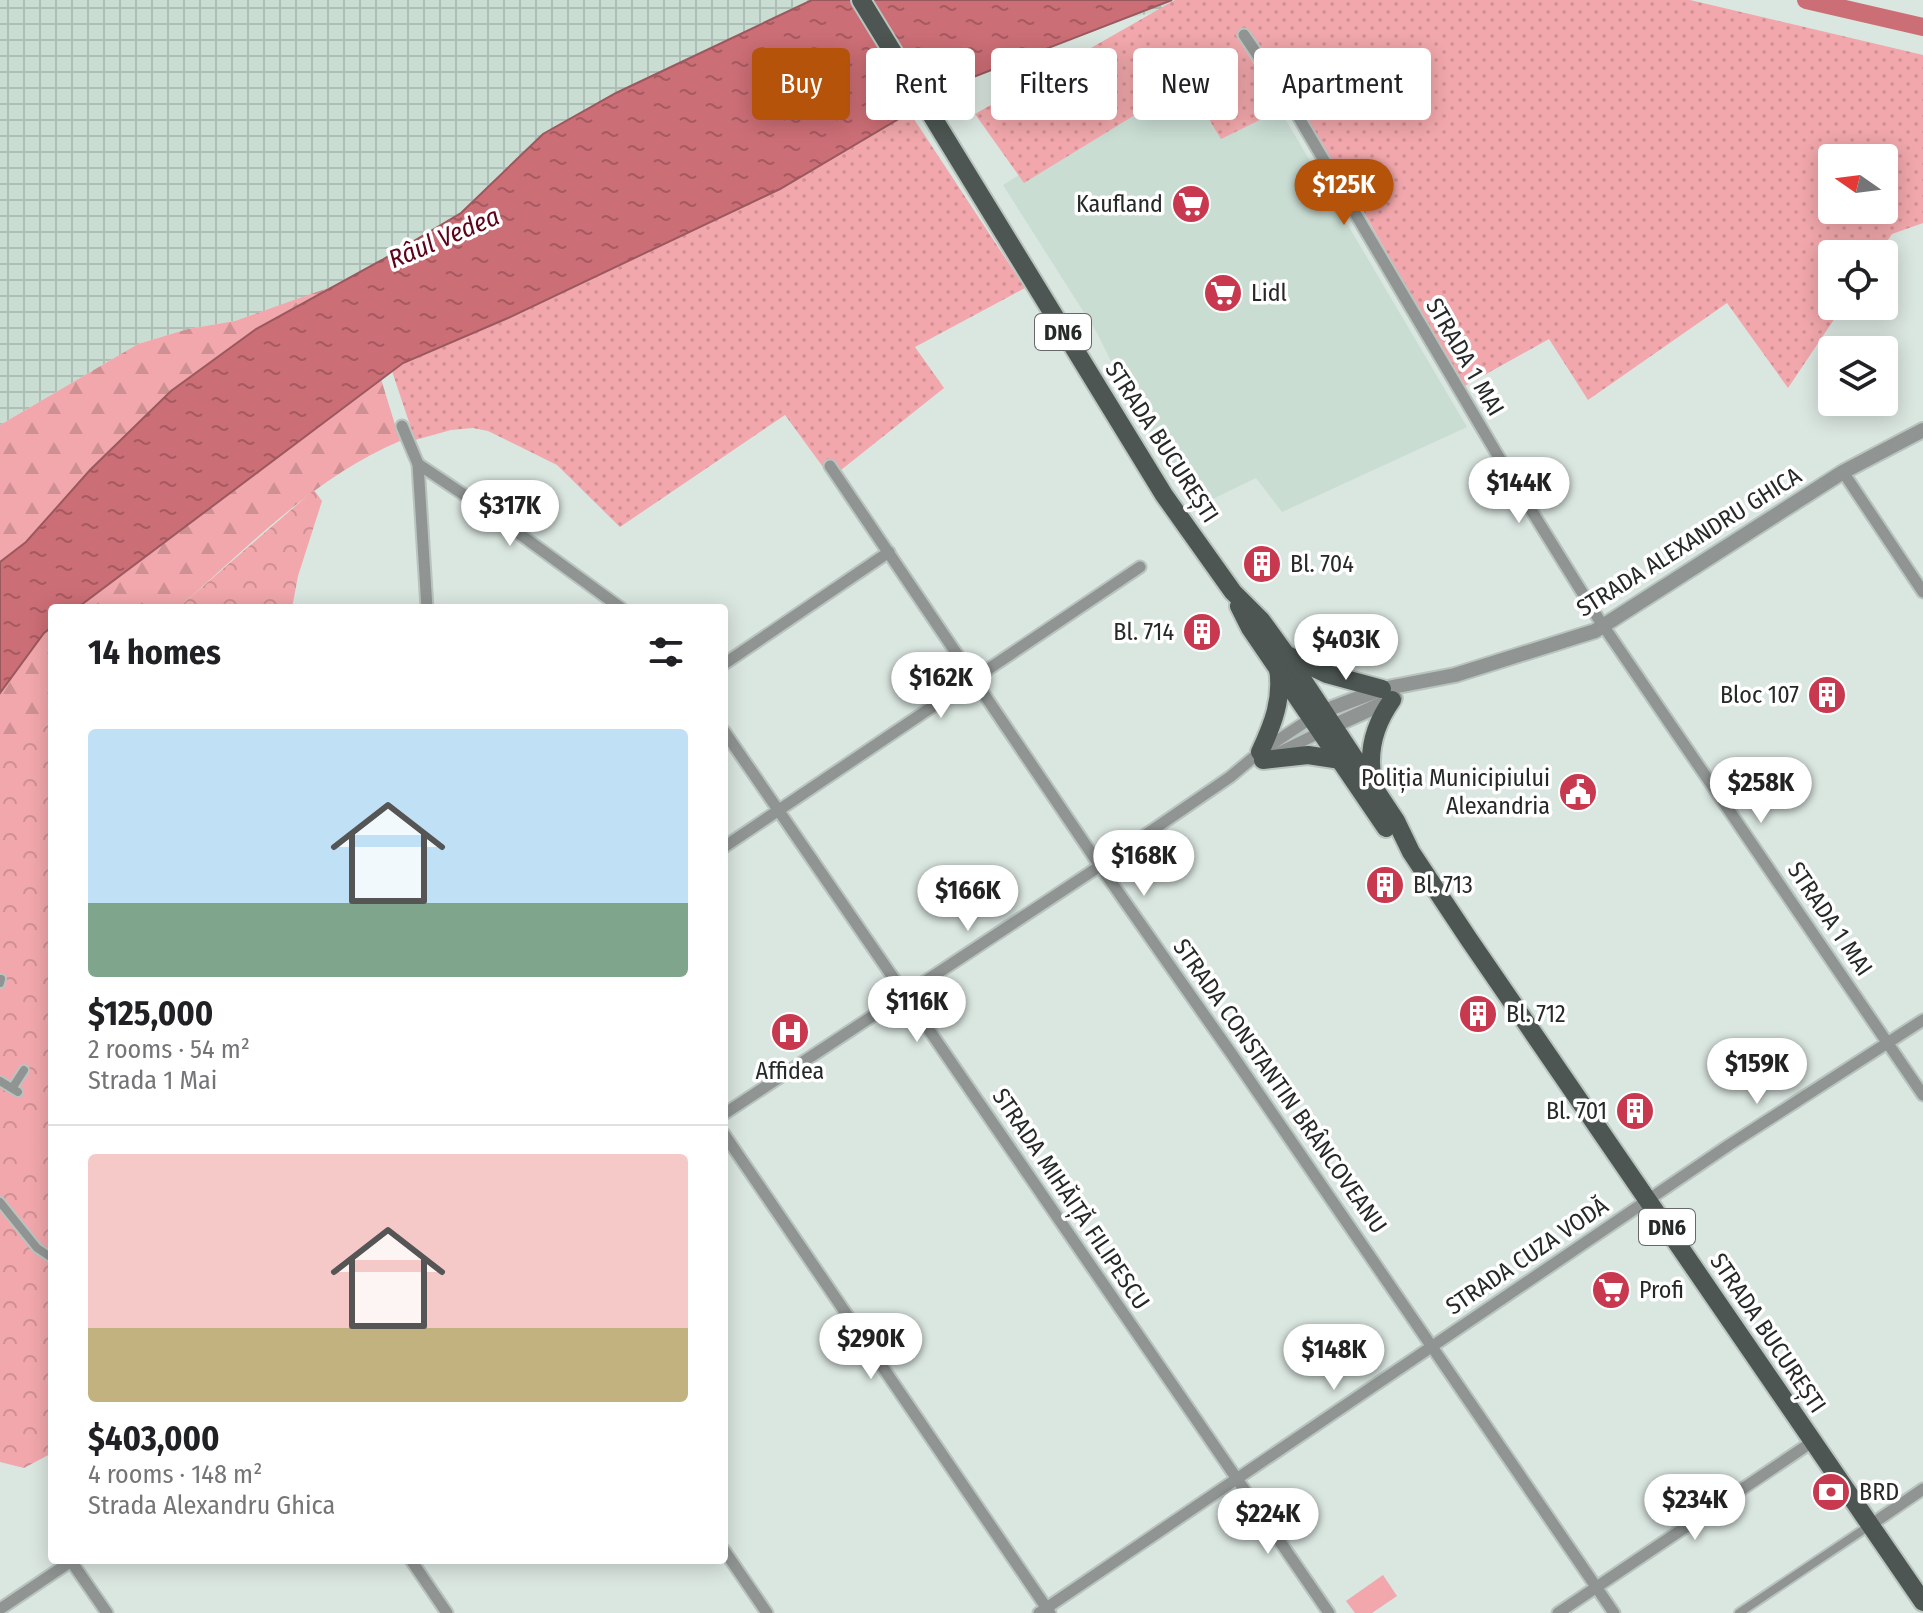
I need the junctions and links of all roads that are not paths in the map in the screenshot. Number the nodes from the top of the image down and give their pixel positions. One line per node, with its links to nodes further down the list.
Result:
1 (861, 0): 14 (main road, STRADA BUCUREȘTI / DN6)
2 (1244, 35): 13 (street, STRADA 1 MAI)
3 (402, 426): 5 (street)
4 (1923, 430): 7 (street, STRADA ALEXANDRU GHICA)
5 (418, 464): 11 (street); 12 (street)
6 (830, 466): 8 (street, STRADA CONSTANTIN BRÂNCOVEANU)
7 (1843, 472): 10 (street); 13 (street, STRADA ALEXANDRU GHICA)
8 (889, 552): 15 (street); 16 (street, STRADA CONSTANTIN BRÂNCOVEANU)
9 (1140, 567): 16 (street)
10 (1923, 592)
11 (427, 604)
12 (616, 604)
13 (1603, 627): 17 (street, STRADA ALEXANDRU GHICA); 29 (street, STRADA 1 MAI)
14 (1281, 659): 17 (main road); 18 (main road, STRADA BUCUREȘTI / DN6); 20 (main road)
15 (728, 661)
16 (973, 678): 23 (street); 26 (street, STRADA CONSTANTIN BRÂNCOVEANU)
17 (1387, 694): 18 (street, STRADA ALEXANDRU GHICA); 22 (main road)
18 (1323, 722): 20 (street, STRADA ALEXANDRU GHICA); 21 (main road, STRADA BUCUREȘTI / DN6); 22 (main road, STRADA BUCUREȘTI / DN6)
19 (728, 737): 23 (street, STRADA MIHĂIȚĂ FILIPESCU)
20 (1256, 759): 21 (main road); 26 (street, STRADA ALEXANDRU GHICA)
21 (1341, 760): 25 (main road, STRADA BUCUREȘTI / DN6)
22 (1375, 788): 25 (main road, STRADA BUCUREȘTI / DN6)
23 (778, 810): 24 (street); 27 (street, STRADA MIHĂIȚĂ FILIPESCU)
24 (728, 844)
25 (1411, 852): 35 (main road, STRADA BUCUREȘTI / DN6)
26 (1100, 866): 27 (street, STRADA ALEXANDRU GHICA); 38 (street, STRADA CONSTANTIN BRÂNCOVEANU)
27 (905, 996): 33 (street, STRADA ALEXANDRU GHICA); 40 (street, STRADA MIHĂIȚĂ FILIPESCU)
28 (1923, 1020): 29 (street, STRADA CUZA VODĂ)
29 (1888, 1044): 32 (street, STRADA 1 MAI); 35 (street, STRADA CUZA VODĂ)
30 (24, 1070): 31 (street)
31 (0, 1081)
32 (1923, 1095)
33 (728, 1111)
34 (728, 1140): 50 (street)
35 (1649, 1201): 38 (street, STRADA CUZA VODĂ); 39 (main road, STRADA BUCUREȘTI / DN6)
36 (0, 1202): 37 (street)
37 (48, 1255)
38 (1433, 1346): 40 (street, STRADA CUZA VODĂ); 47 (street, STRADA CONSTANTIN BRÂNCOVEANU)
39 (1812, 1442): 42 (main road, STRADA BUCUREȘTI / DN6); 47 (street)
40 (1237, 1479): 50 (street, STRADA CUZA VODĂ); 54 (street, STRADA MIHĂIȚĂ FILIPESCU)
41 (1923, 1489): 42 (street)
42 (1869, 1526): 48 (main road, STRADA BUCUREȘTI / DN6); 57 (street)
43 (728, 1556): 53 (street)
44 (68, 1564): 49 (street)
45 (74, 1564): 51 (street)
46 (414, 1564): 52 (street)
47 (1597, 1588): 55 (street); 56 (street, STRADA CONSTANTIN BRÂNCOVEANU)
48 (1923, 1602)
49 (0, 1609)
50 (1045, 1611)
51 (107, 1613)
52 (447, 1613)
53 (767, 1613)
54 (1329, 1613)
55 (1558, 1613)
56 (1614, 1613)
57 (1739, 1613)

